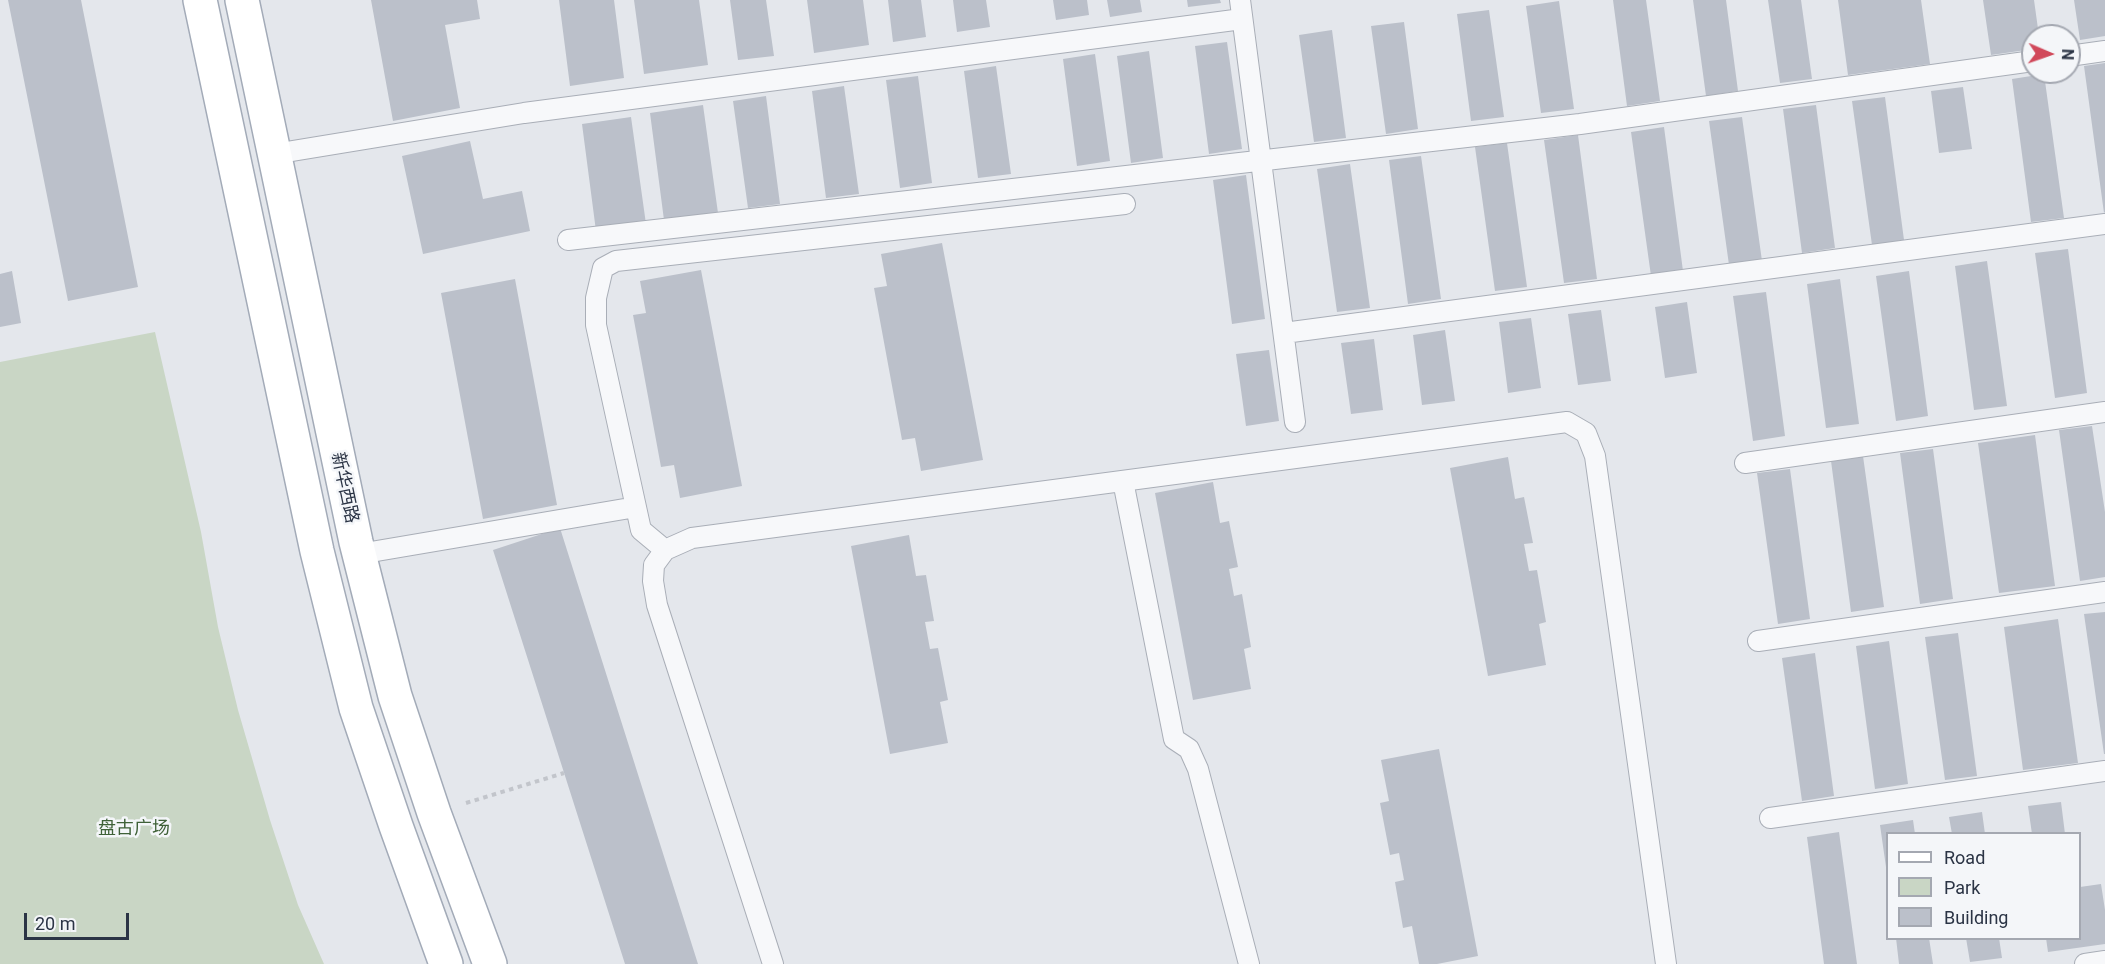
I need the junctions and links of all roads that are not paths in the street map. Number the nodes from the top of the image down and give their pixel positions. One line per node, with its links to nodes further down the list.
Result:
1 (200, 0): 25 (main road)
2 (242, 0): 7 (main road, 新华西路)
3 (1241, 9): 7 (lane); 8 (lane)
4 (2105, 51): 5 (lane)
5 (2081, 54)
6 (2021, 63): 8 (lane)
7 (274, 154): 19 (main road, 新华西路)
8 (1261, 160): 11 (lane); 12 (lane)
9 (1125, 204): 17 (lane)
10 (2105, 224): 12 (lane)
11 (568, 240)
12 (1284, 333): 14 (lane)
13 (2105, 412): 15 (lane)
14 (1294, 422)
15 (1744, 463)
16 (1123, 481): 18 (lane); 28 (lane); 29 (lane)
17 (636, 507): 18 (lane); 19 (lane)
18 (665, 550): 27 (lane)
19 (359, 554): 26 (main road, 新华西路)
20 (2105, 592): 21 (lane)
21 (1758, 641)
22 (2105, 771): 23 (lane)
23 (1770, 818)
24 (2105, 961): 30 (lane)
25 (446, 964)
26 (490, 964)
27 (773, 964)
28 (1249, 964)
29 (1666, 964)
30 (2085, 964)

